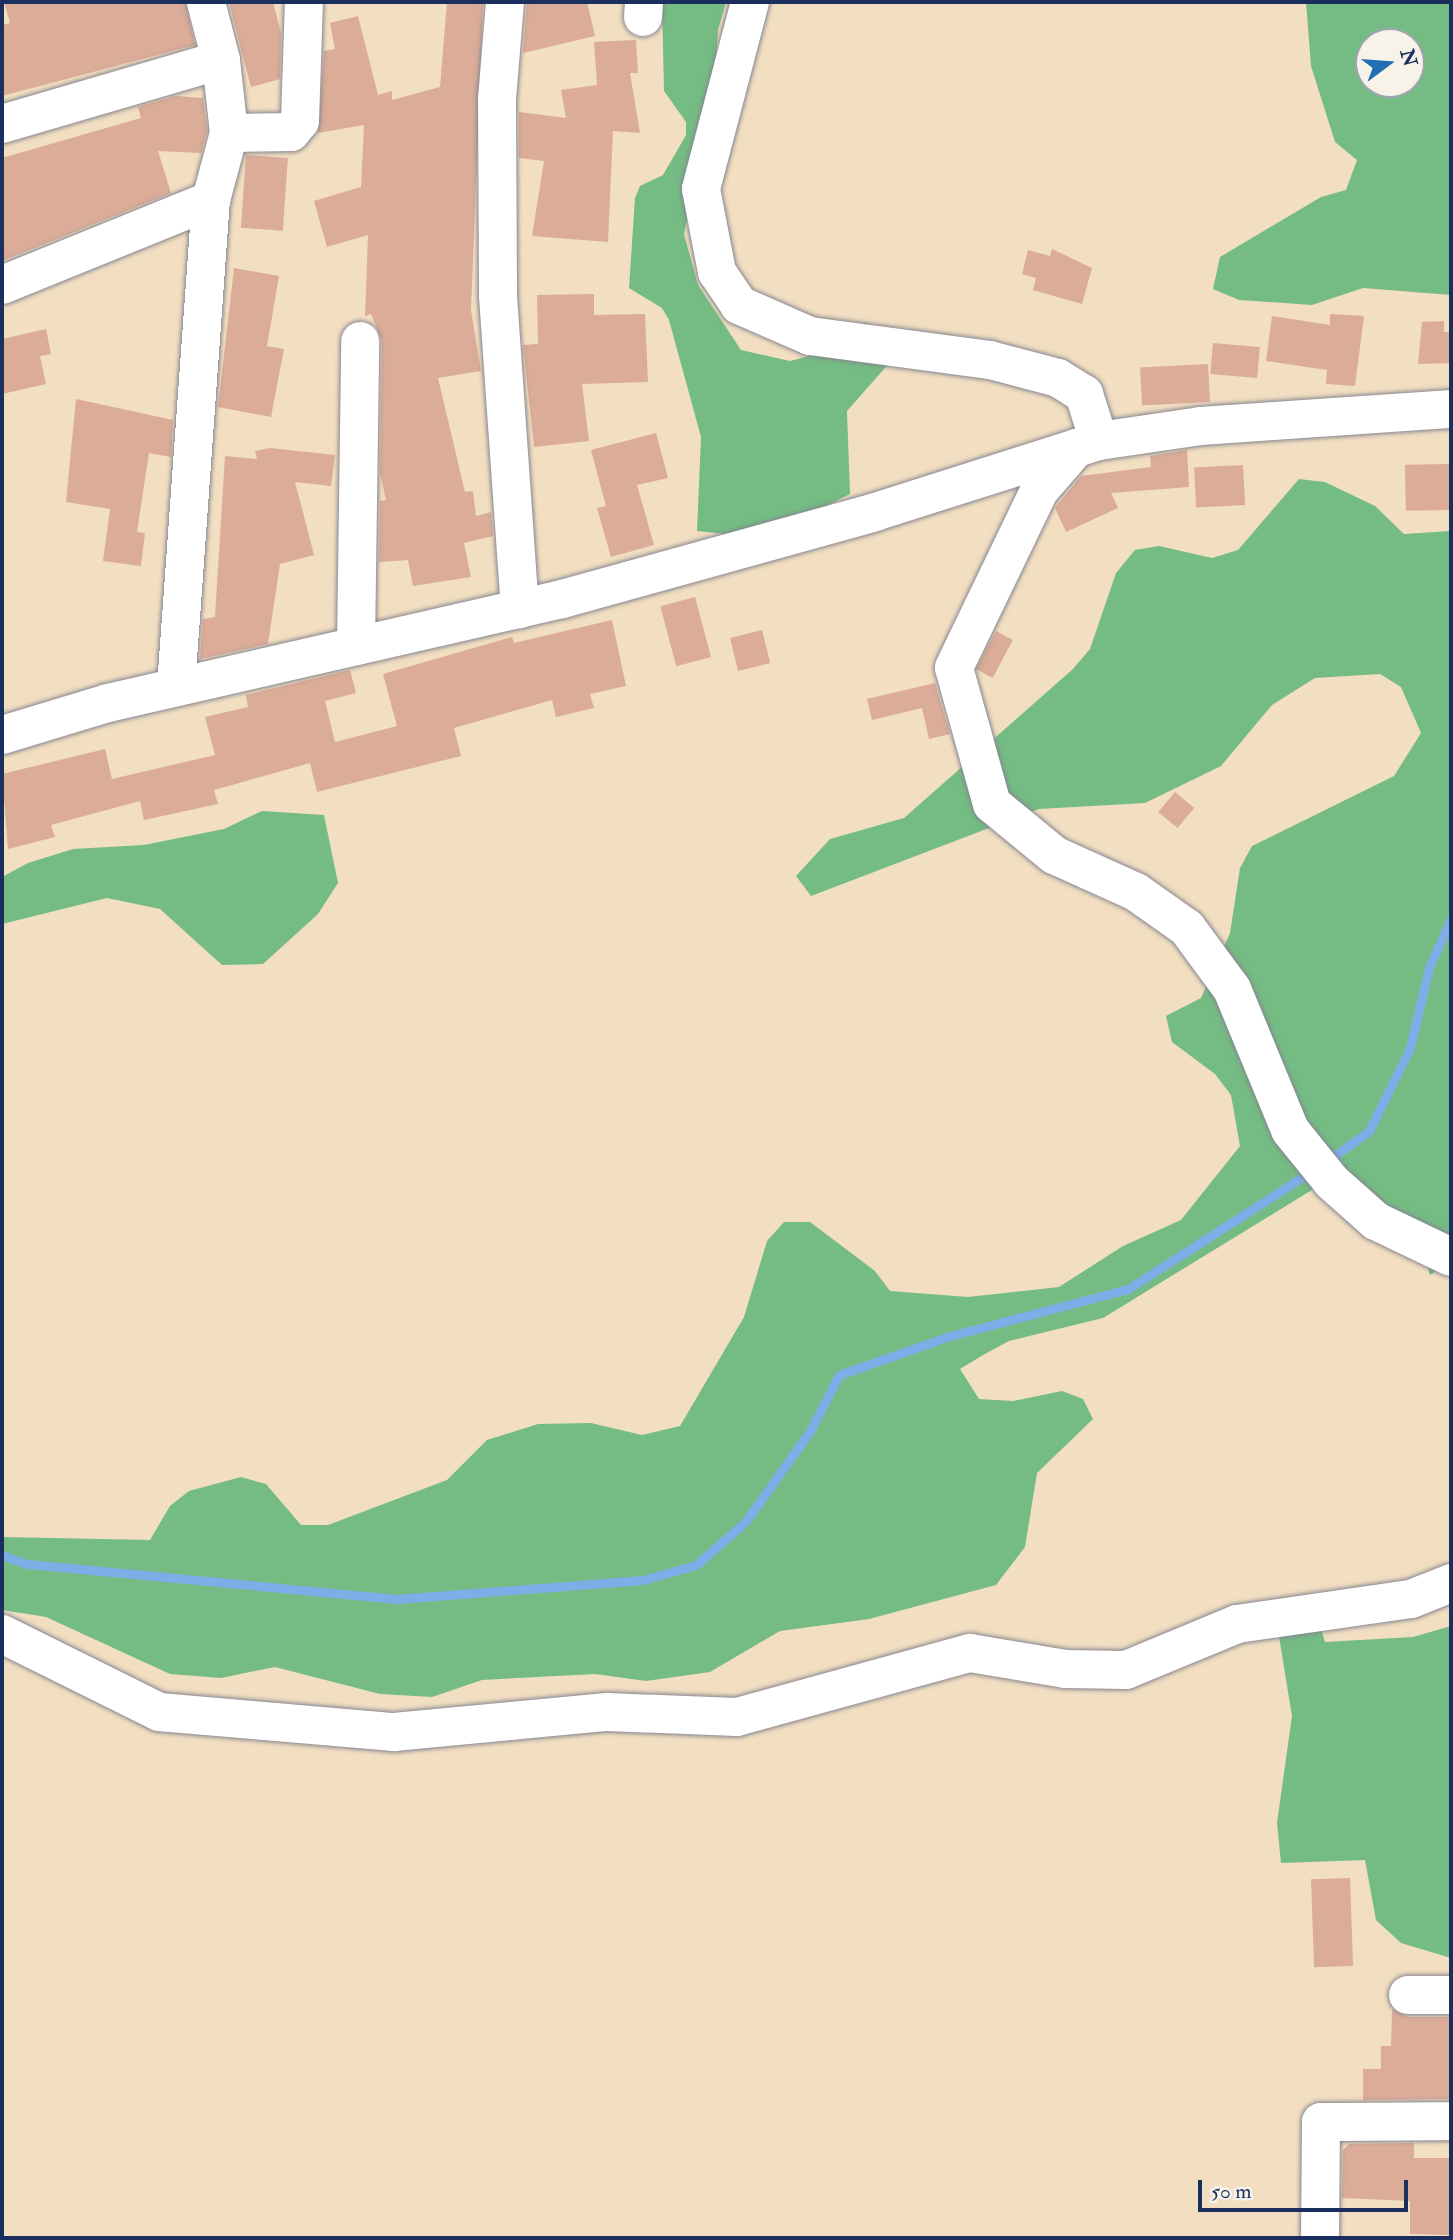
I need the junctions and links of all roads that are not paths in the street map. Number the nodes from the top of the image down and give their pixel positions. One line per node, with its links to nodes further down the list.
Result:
1 (206, 2): 5 (street)
2 (304, 2): 7 (street)
3 (505, 2): 13 (street)
4 (750, 2): 12 (street)
5 (221, 60): 6 (street); 7 (street)
6 (2, 124)
7 (229, 133): 8 (street)
8 (211, 200): 9 (street); 15 (street)
9 (2, 285)
10 (360, 341): 14 (street)
11 (1451, 409): 12 (street)
12 (1088, 444): 13 (street); 17 (street)
13 (520, 609): 14 (street)
14 (356, 646): 15 (street)
15 (176, 687): 16 (street)
16 (2, 735)
17 (1451, 1257)
18 (1451, 1583): 19 (street)
19 (2, 1634)
20 (1408, 1995): 21 (street)
21 (1451, 1995)
22 (1451, 2121): 23 (street)
23 (1320, 2238)

